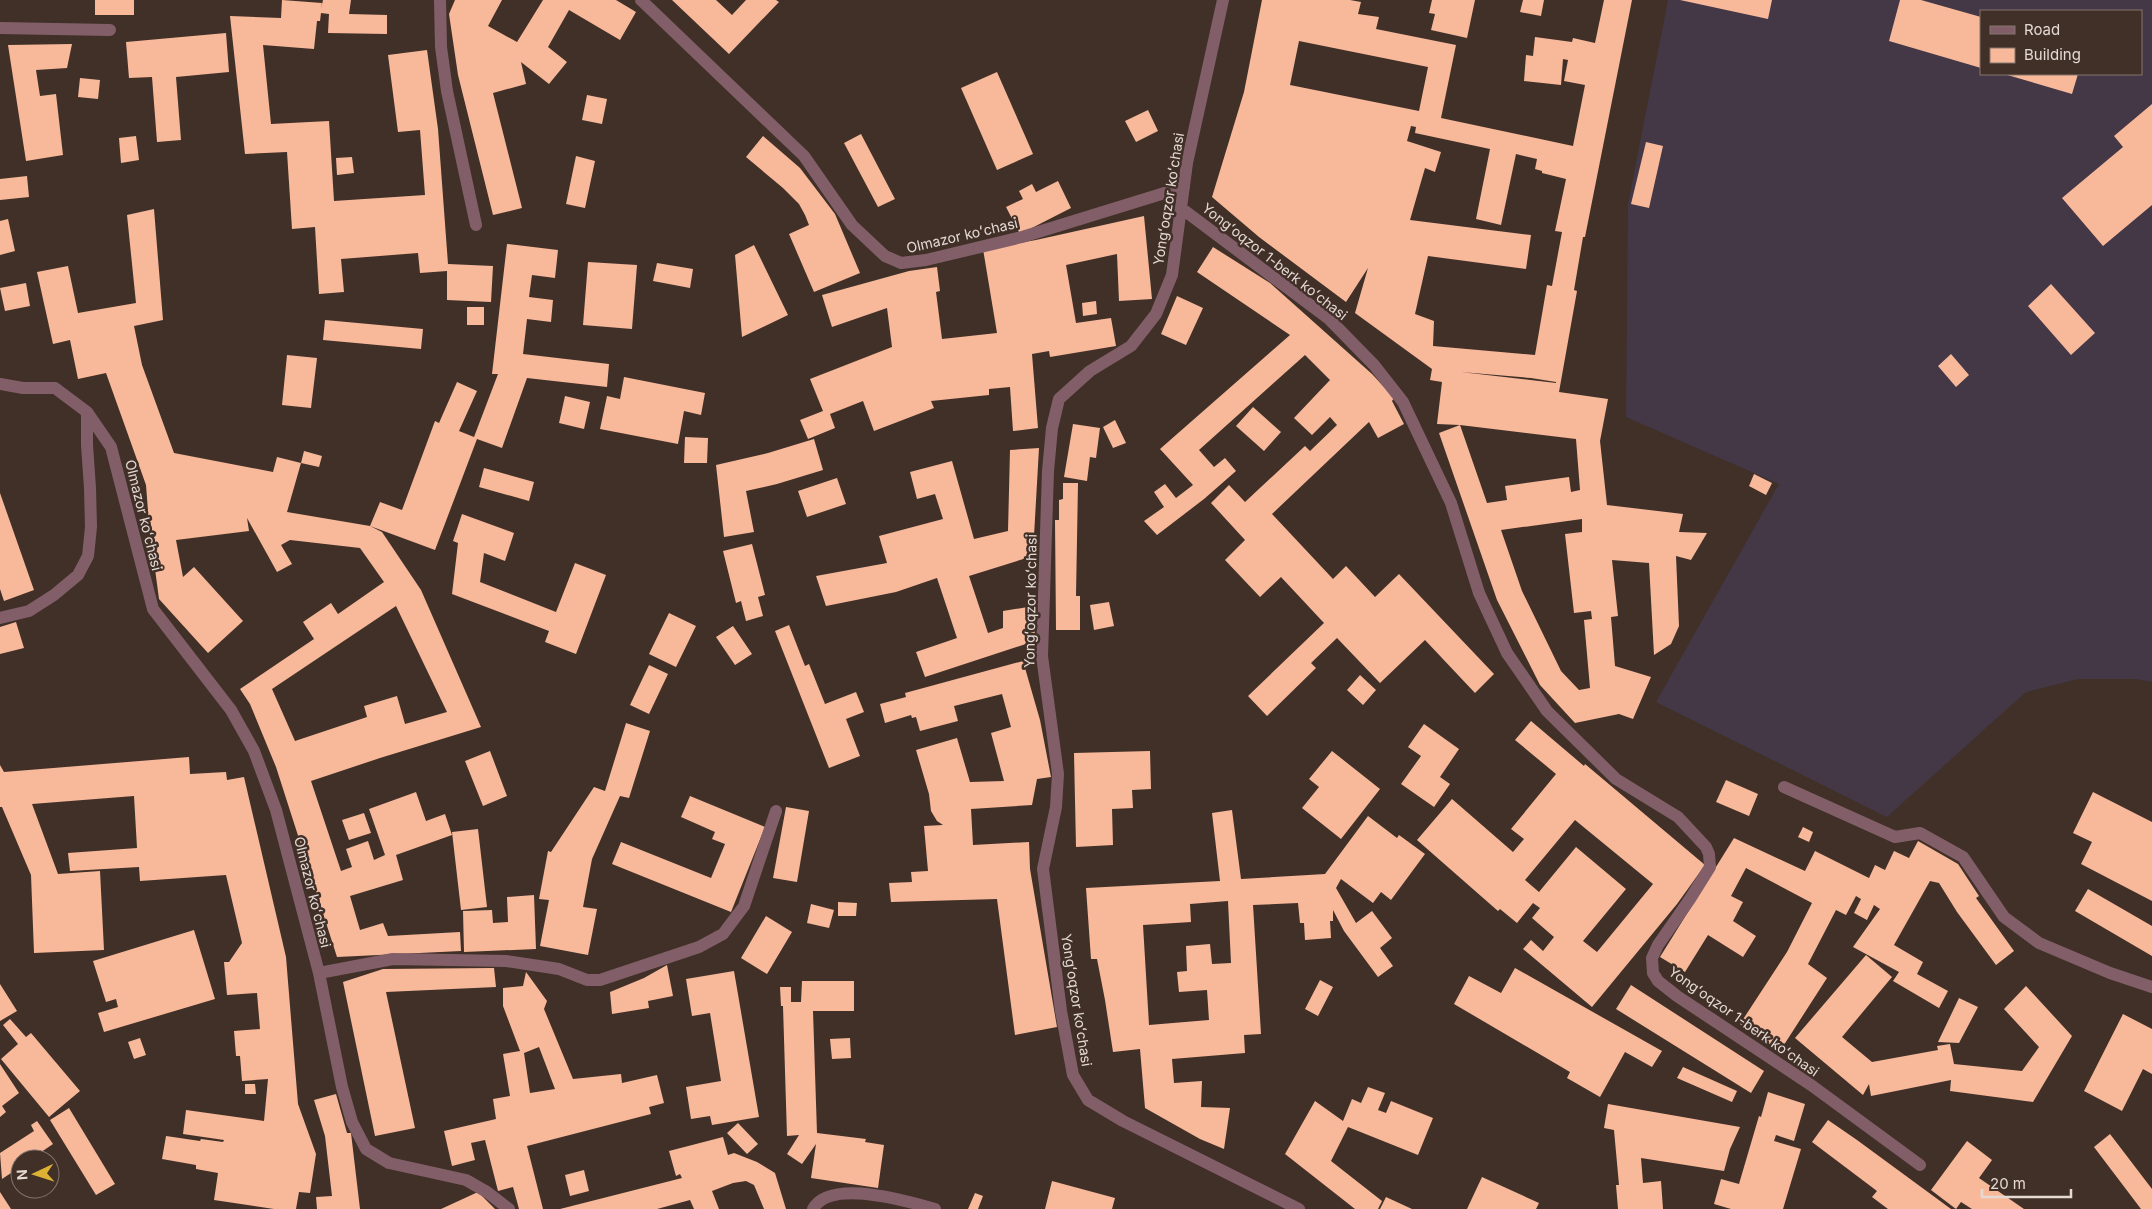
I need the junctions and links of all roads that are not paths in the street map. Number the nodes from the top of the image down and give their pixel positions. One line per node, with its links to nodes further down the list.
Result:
1 (440, 0): 8 (street)
2 (641, 0): 6 (street, Olmazor koʻchasi)
3 (1223, 0): 6 (street, Yongʻoqzor koʻchasi)
4 (0, 28): 5 (street)
5 (110, 30)
6 (1184, 187): 7 (street, Yongʻoqzor koʻchasi)
7 (1181, 208): 16 (street, Yongʻoqzor 1-berk koʻchasi); 20 (street, Yongʻoqzor koʻchasi)
8 (476, 225)
9 (0, 384): 10 (street, Olmazor koʻchasi)
10 (87, 412): 11 (street); 14 (street, Olmazor koʻchasi)
11 (0, 618)
12 (1784, 787): 15 (street)
13 (776, 811): 14 (street)
14 (319, 973): 17 (street, Olmazor koʻchasi)
15 (2152, 987)
16 (1920, 1165)
17 (509, 1209)
18 (813, 1209): 19 (street)
19 (935, 1209)
20 (1299, 1209)

